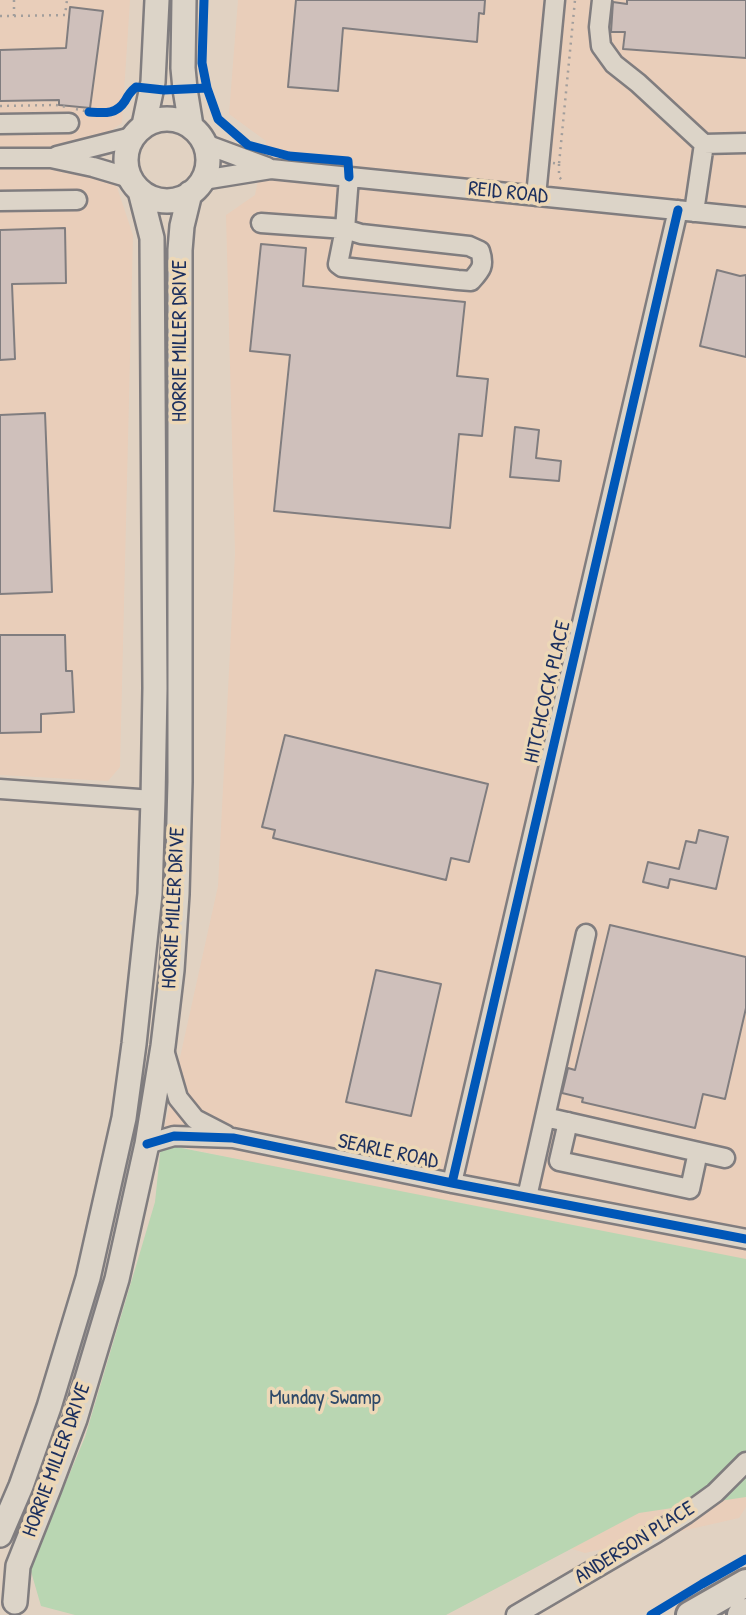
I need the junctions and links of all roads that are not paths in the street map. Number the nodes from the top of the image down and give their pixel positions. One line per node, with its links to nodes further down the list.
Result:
1 (157, 0): 7 (main road, HORRIE MILLER DRIVE)
2 (184, 0): 8 (main road, HORRIE MILLER DRIVE)
3 (555, 0): 17 (street)
4 (602, 0): 10 (street)
5 (69, 123): 6 (street)
6 (0, 124)
7 (138, 131): 8 (main road); 12 (street); 15 (main road, HORRIE MILLER DRIVE)
8 (198, 135): 13 (street, REID ROAD); 16 (main road, HORRIE MILLER DRIVE)
9 (746, 143): 10 (street)
10 (704, 144): 20 (street, HITCHCOCK PLACE)
11 (0, 158): 12 (street)
12 (51, 158): 15 (street)
13 (271, 169): 14 (street, REID ROAD); 16 (street, REID ROAD)
14 (349, 177): 17 (street, REID ROAD); 23 (street)
15 (135, 184): 16 (main road); 25 (main road, HORRIE MILLER DRIVE)
16 (197, 187): 27 (main road, HORRIE MILLER DRIVE)
17 (536, 196): 20 (street, REID ROAD)
18 (77, 200): 19 (street)
19 (0, 201)
20 (686, 211): 21 (street, REID ROAD); 34 (street, HITCHCOCK PLACE)
21 (746, 217)
22 (261, 223): 23 (street)
23 (345, 229): 23 (street)
24 (0, 789): 25 (street)
25 (153, 800): 38 (main road, HORRIE MILLER DRIVE)
26 (586, 934): 28 (street)
27 (163, 1046): 30 (street, SEARLE ROAD); 31 (main road, HORRIE MILLER DRIVE)
28 (545, 1117): 29 (street); 35 (street)
29 (568, 1122): 32 (street); 32 (street)
30 (233, 1138): 31 (street, SEARLE ROAD); 34 (street, SEARLE ROAD)
31 (147, 1144): 40 (main road, HORRIE MILLER DRIVE)
32 (698, 1152): 33 (street)
33 (725, 1158)
34 (452, 1183): 35 (street, SEARLE ROAD)
35 (527, 1197): 36 (street, SEARLE ROAD)
36 (746, 1239)
37 (746, 1462): 42 (street, ANDERSON PLACE)
38 (0, 1535)
39 (746, 1583): 43 (highway)
40 (16, 1606)
41 (746, 1612): 44 (highway)
42 (516, 1615)
43 (690, 1615)
44 (741, 1615)

